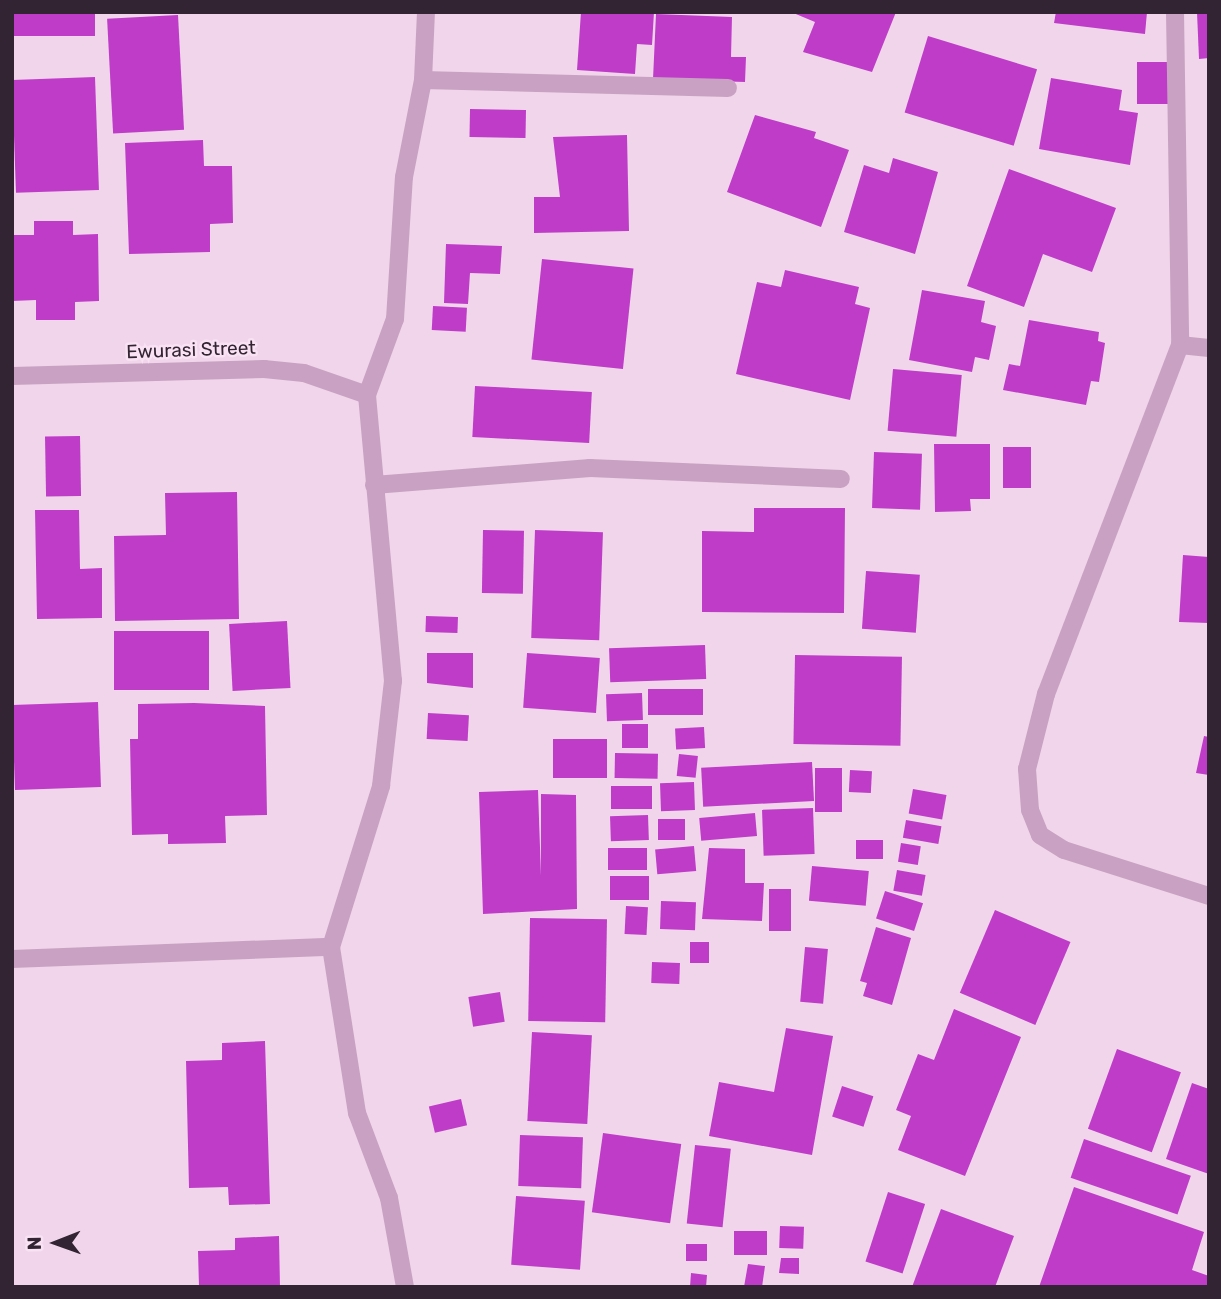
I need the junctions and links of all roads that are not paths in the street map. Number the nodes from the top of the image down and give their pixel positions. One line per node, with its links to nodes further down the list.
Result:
1 (426, 12): 3 (street)
2 (1175, 12): 5 (street)
3 (423, 80): 4 (street); 8 (street)
4 (729, 88)
5 (1180, 345): 6 (street); 11 (street)
6 (1209, 348)
7 (12, 376): 8 (street, Ewurasi Street)
8 (367, 395): 10 (street)
9 (841, 479): 10 (street)
10 (374, 485): 12 (street)
11 (1209, 896)
12 (331, 947): 13 (street); 14 (street)
13 (12, 959)
14 (405, 1287)

